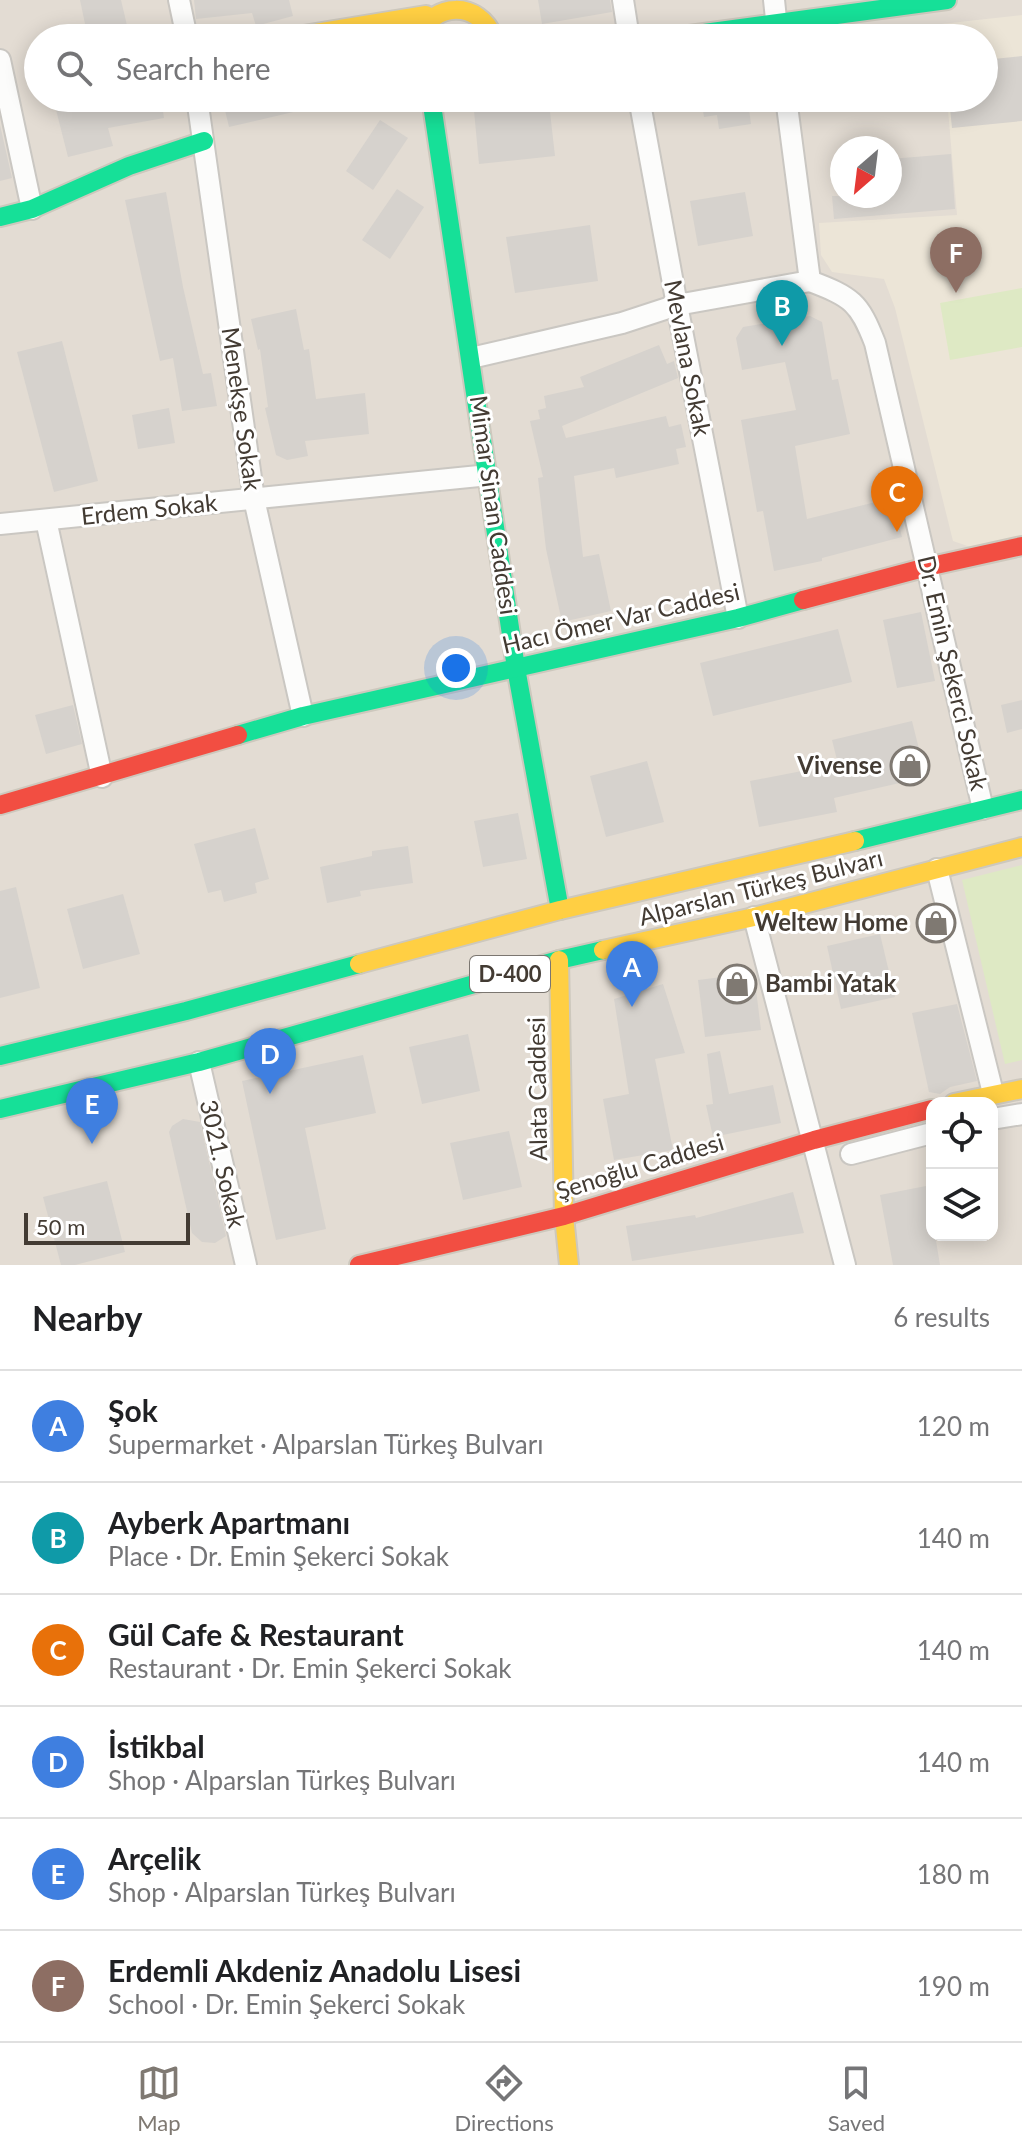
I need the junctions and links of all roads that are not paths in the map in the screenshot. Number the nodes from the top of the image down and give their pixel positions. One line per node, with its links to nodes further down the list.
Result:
1 (179, 0): 7 (street)
2 (623, 0): 10 (street)
3 (774, 0): 11 (street)
4 (947, 0): 12 (main road)
5 (487, 7): 6 (main road)
6 (426, 15): 8 (main road); 9 (main road)
7 (184, 24)
8 (371, 24)
9 (421, 24)
10 (627, 24)
11 (776, 24)
12 (811, 24)
13 (0, 60): 19 (street)
14 (199, 112): 18 (street, Menekşe Sokak)
15 (433, 112): 23 (main road, Mimar Sinan Caddesi)
16 (642, 112): 22 (street, Mevlana Sokak)
17 (788, 112): 21 (street)
18 (204, 141): 19 (main road); 25 (street, Menekşe Sokak)
19 (32, 209): 20 (main road)
20 (0, 217)
21 (810, 281): 22 (street); 29 (street, Dr. Emin Şekerci Sokak)
22 (677, 305): 23 (street); 30 (street, Mevlana Sokak)
23 (471, 358): 24 (main road, Mimar Sinan Caddesi)
24 (489, 475): 25 (street, Erdem Sokak); 31 (main road, Mimar Sinan Caddesi)
25 (254, 499): 26 (street, Erdem Sokak); 32 (street, Menekşe Sokak)
26 (46, 520): 27 (street, Erdem Sokak); 33 (street)
27 (0, 524)
28 (1022, 546): 29 (main road, Hacı Ömer Var Caddesi)
29 (927, 567): 30 (main road, Hacı Ömer Var Caddesi); 36 (street, Dr. Emin Şekerci Sokak)
30 (738, 618): 31 (main road, Hacı Ömer Var Caddesi)
31 (516, 668): 32 (main road, Hacı Ömer Var Caddesi); 39 (main road, Mimar Sinan Caddesi)
32 (303, 716): 33 (main road, Hacı Ömer Var Caddesi)
33 (102, 777): 35 (main road, Hacı Ömer Var Caddesi)
34 (1022, 800): 36 (main road, Alparslan Türkeş Bulvarı / D-400)
35 (0, 805)
36 (983, 809): 39 (main road, Alparslan Türkeş Bulvarı / D-400)
37 (1022, 847): 38 (main road, Alparslan Türkeş Bulvarı / D-400)
38 (937, 869): 40 (main road, Alparslan Türkeş Bulvarı / D-400); 45 (street)
39 (560, 910): 42 (main road, Alparslan Türkeş Bulvarı / D-400)
40 (754, 917): 41 (main road, Alparslan Türkeş Bulvarı / D-400); 52 (street)
41 (559, 960): 43 (main road, Alparslan Türkeş Bulvarı / D-400); 54 (main road, Alata Caddesi)
42 (0, 1056)
43 (199, 1062): 47 (main road, Alparslan Türkeş Bulvarı / D-400); 55 (street, 3021. Sokak)
44 (1022, 1089): 45 (main road)
45 (993, 1093): 46 (main road)
46 (977, 1097)
47 (0, 1109)
48 (926, 1111): 52 (main road, Şenoğlu Caddesi)
49 (1022, 1114): 50 (street)
50 (998, 1118)
51 (926, 1135): 53 (street)
52 (814, 1140): 54 (main road, Şenoğlu Caddesi); 58 (street)
53 (851, 1154)
54 (564, 1216): 56 (main road, Şenoğlu Caddesi); 57 (main road, Alata Caddesi)
55 (246, 1265)
56 (359, 1265)
57 (569, 1265)
58 (845, 1265)

